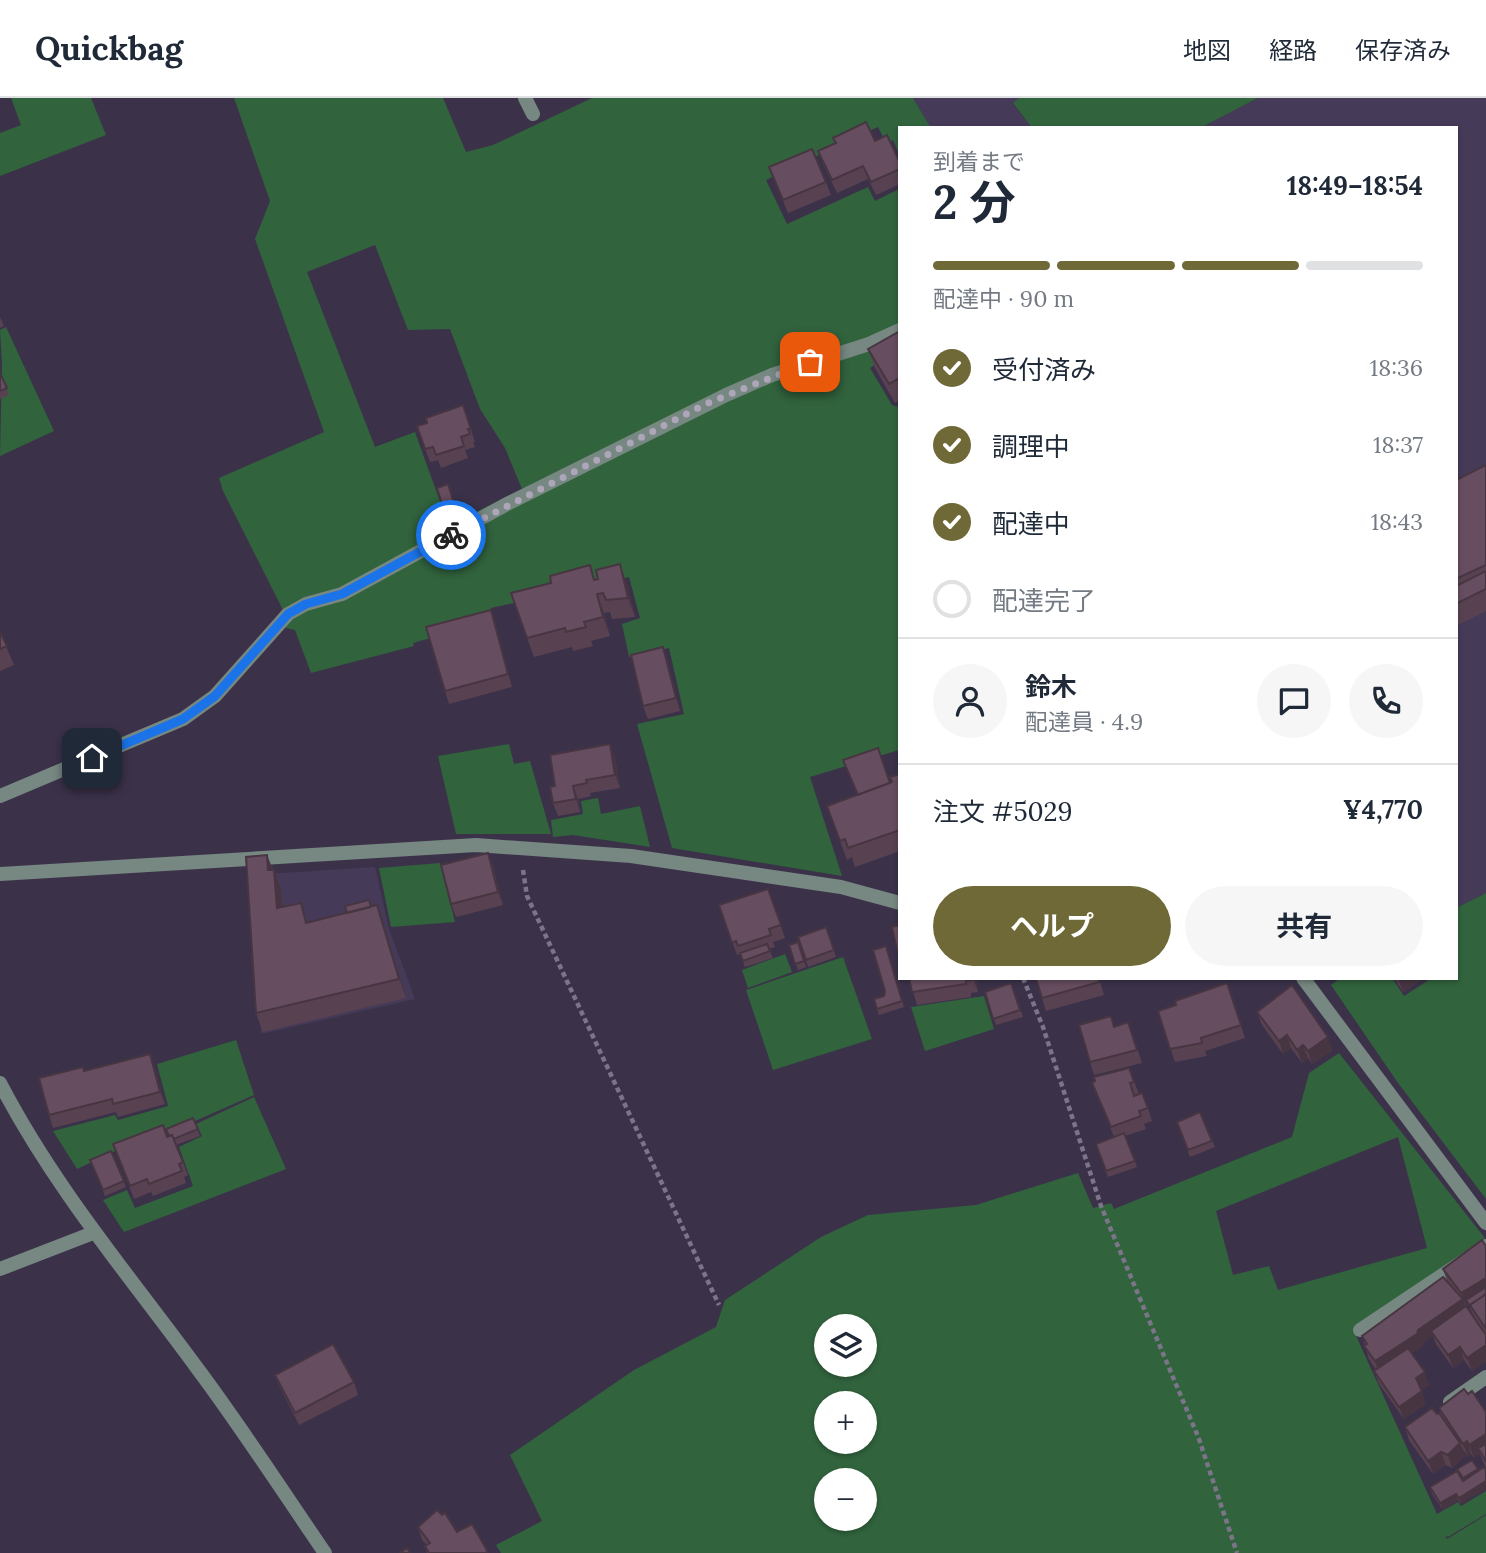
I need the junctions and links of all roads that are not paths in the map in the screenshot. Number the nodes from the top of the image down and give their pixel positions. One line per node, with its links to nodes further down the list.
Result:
1 (525, 98): 2 (street)
2 (533, 114)
3 (898, 331): 4 (street)
4 (0, 796)
5 (0, 874): 6 (street)
6 (898, 902)
7 (1304, 980): 9 (street)
8 (0, 1083): 10 (street)
9 (1486, 1223)
10 (93, 1233): 12 (street); 16 (street)
11 (1486, 1246): 13 (street)
12 (0, 1269)
13 (1360, 1330)
14 (1486, 1377): 15 (street)
15 (1440, 1409)
16 (325, 1553)

